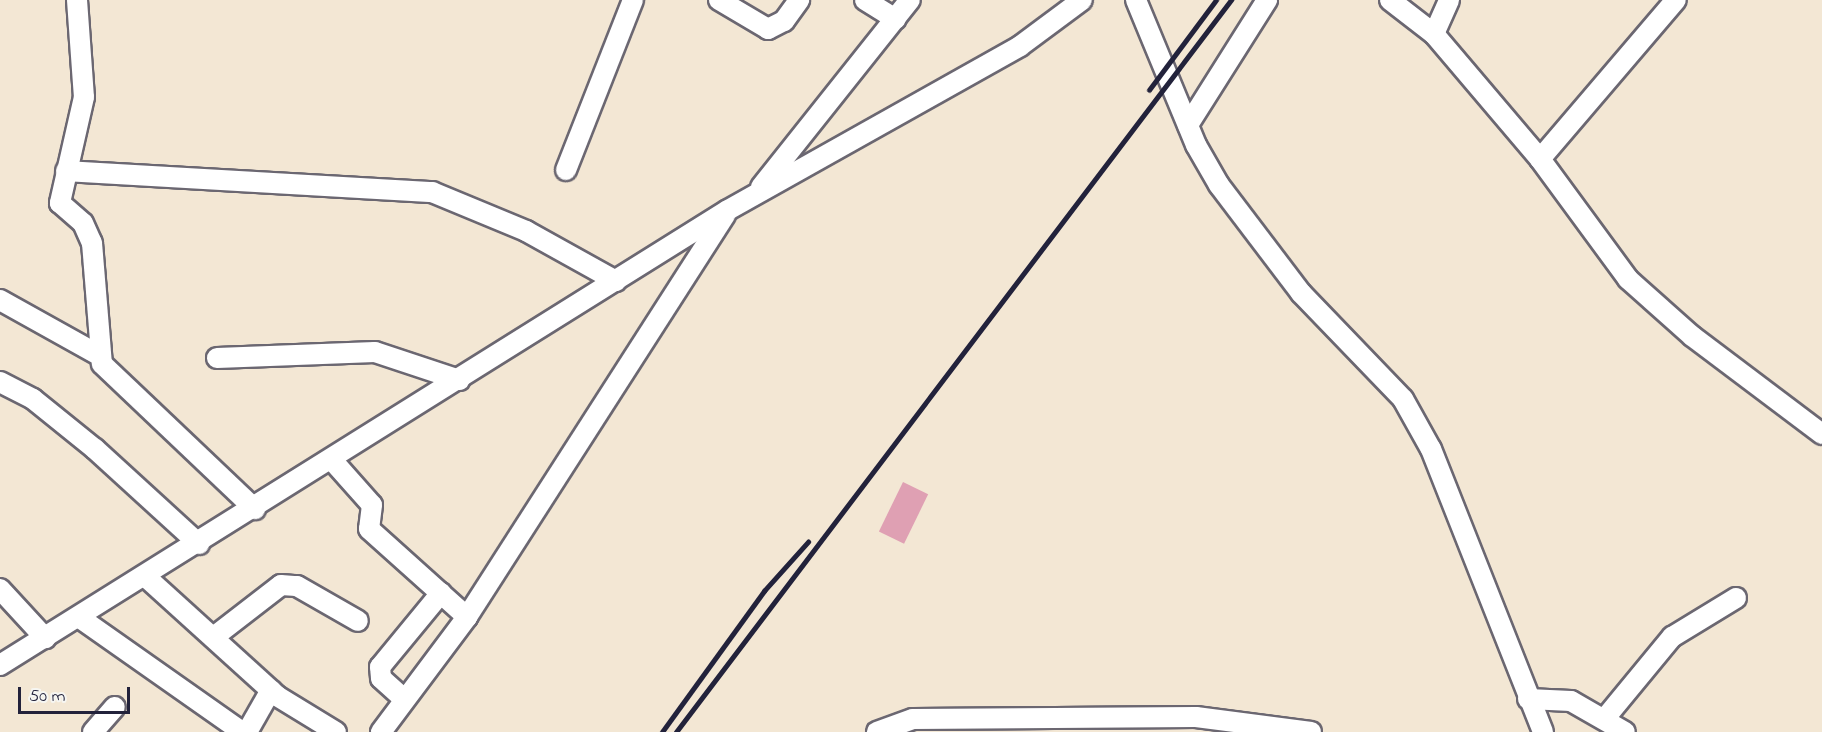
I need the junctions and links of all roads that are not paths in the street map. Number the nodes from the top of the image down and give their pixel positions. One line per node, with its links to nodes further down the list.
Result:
1 (77, 0): 18 (street)
2 (633, 0): 17 (street)
3 (719, 0): 4 (street)
4 (799, 0)
5 (865, 0): 13 (street)
6 (910, 0): 13 (street)
7 (1082, 0): 19 (street)
8 (1136, 0): 15 (street)
9 (1267, 0): 15 (street)
10 (1390, 0): 14 (street)
11 (1449, 0): 14 (street)
12 (1676, 0): 16 (street)
13 (895, 19): 19 (street)
14 (1434, 34): 16 (street)
15 (1188, 125): 43 (street)
16 (1540, 159): 27 (street)
17 (566, 170)
18 (66, 171): 21 (street); 23 (street)
19 (753, 196): 20 (street)
20 (728, 210): 21 (street); 35 (street)
21 (616, 281): 25 (street)
22 (0, 300): 23 (street)
23 (99, 355): 29 (street)
24 (217, 357): 25 (street)
25 (459, 380): 28 (street)
26 (0, 382): 30 (street)
27 (1822, 434)
28 (332, 460): 29 (street); 33 (street)
29 (255, 509): 30 (street)
30 (199, 544): 31 (street)
31 (147, 578): 36 (street); 38 (street)
32 (0, 589): 39 (street)
33 (441, 593): 35 (street); 42 (street)
34 (1736, 598): 45 (street)
35 (467, 616): 42 (street)
36 (80, 618): 39 (street); 48 (street)
37 (358, 621): 38 (street)
38 (215, 636): 41 (street)
39 (45, 638): 40 (street)
40 (0, 665)
41 (271, 690): 49 (street); 50 (street)
42 (404, 699): 51 (street)
43 (1528, 699): 45 (street); 46 (street)
44 (115, 707): 47 (street)
45 (1606, 717): 54 (street)
46 (1538, 729)
47 (93, 732)
48 (242, 732)
49 (247, 732)
50 (336, 732)
51 (381, 732)
52 (877, 732): 53 (street)
53 (1311, 732)
54 (1625, 732)

